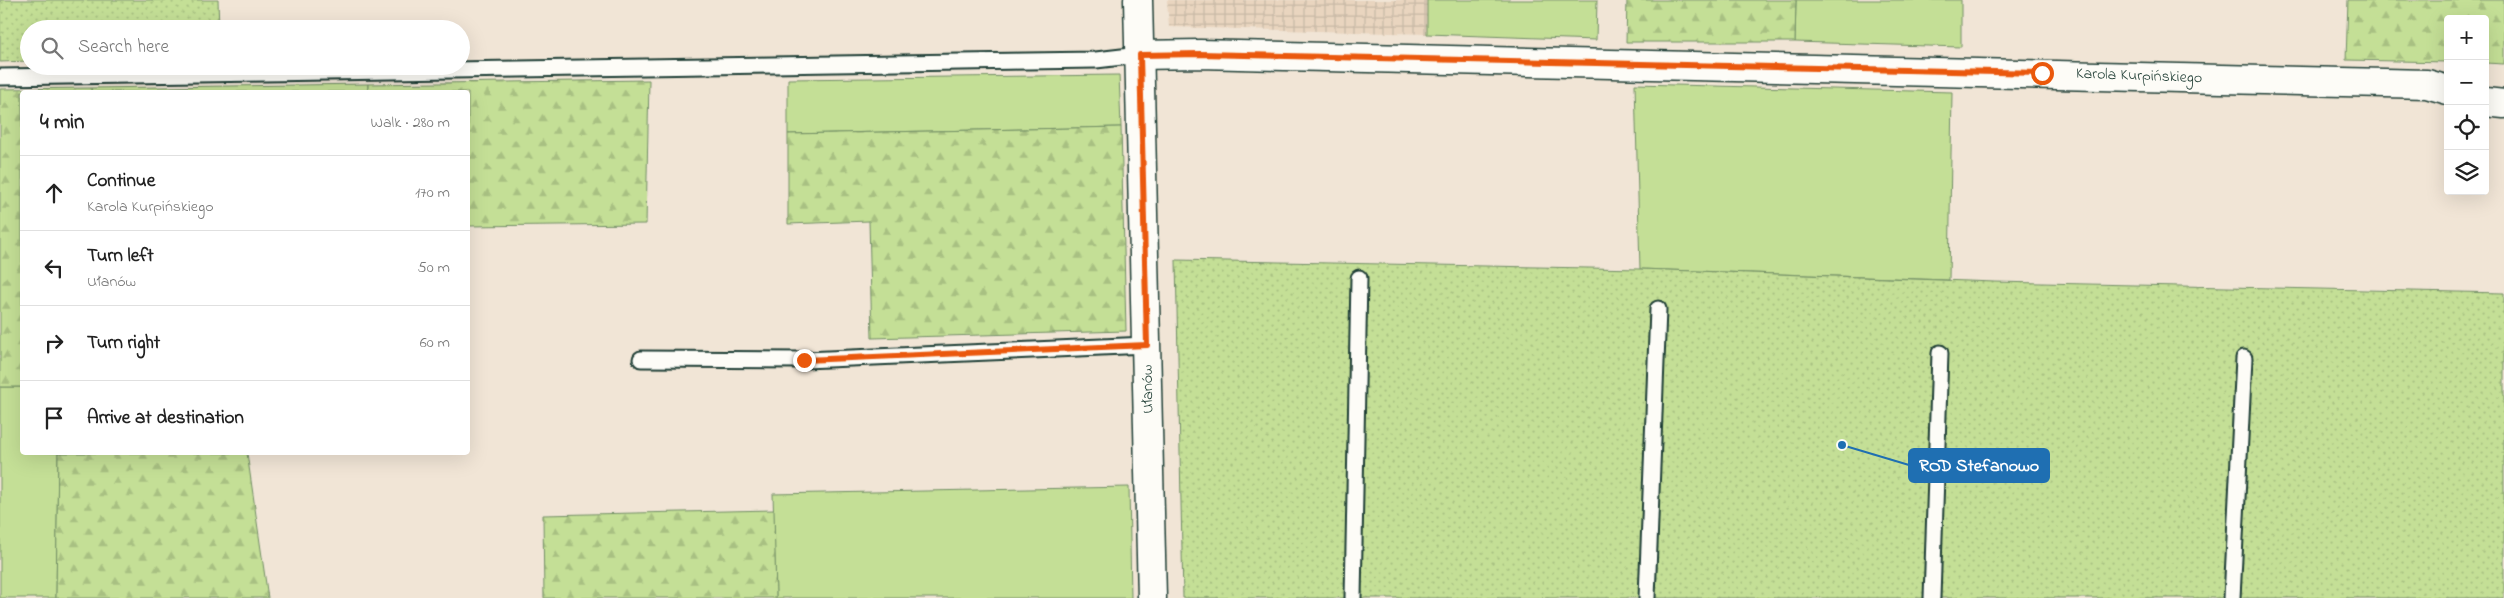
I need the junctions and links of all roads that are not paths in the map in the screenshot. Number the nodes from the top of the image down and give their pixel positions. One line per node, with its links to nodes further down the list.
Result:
1 (1138, 0): 2 (street, Ułanów)
2 (1140, 55): 3 (lane); 6 (street, Karola Kurpińskiego); 11 (street, Ułanów)
3 (470, 70)
4 (129, 75): 5 (lane)
5 (0, 77)
6 (2444, 89)
7 (2489, 102): 8 (street)
8 (2504, 104)
9 (1360, 278): 16 (lane)
10 (1658, 309): 17 (lane)
11 (1147, 345): 14 (lane); 15 (street, Ułanów)
12 (1940, 353): 18 (lane)
13 (2244, 358): 19 (lane)
14 (641, 359)
15 (1152, 598)
16 (1353, 598)
17 (1647, 598)
18 (1932, 598)
19 (2232, 598)

